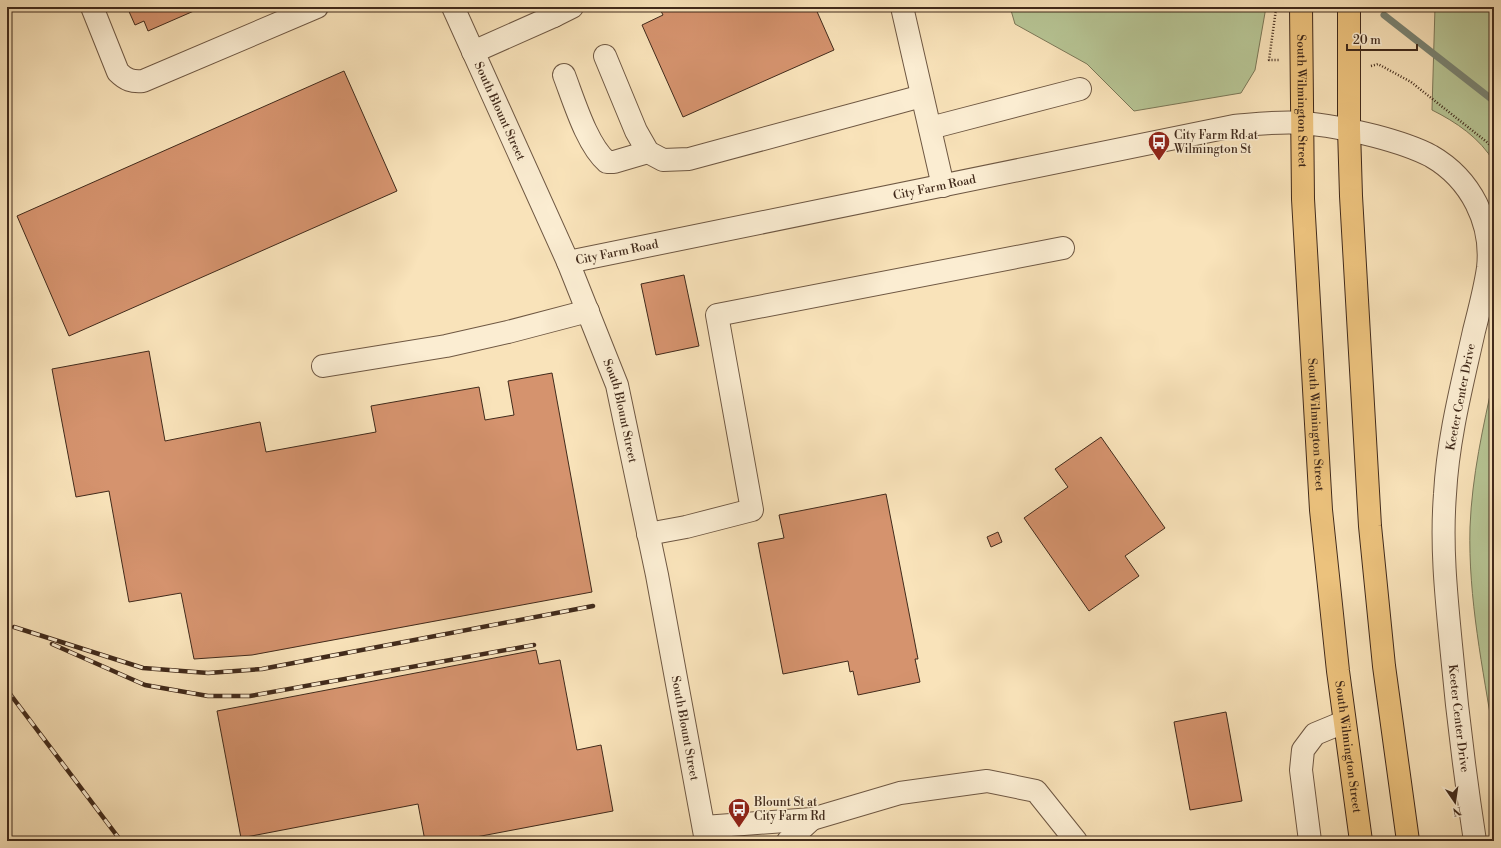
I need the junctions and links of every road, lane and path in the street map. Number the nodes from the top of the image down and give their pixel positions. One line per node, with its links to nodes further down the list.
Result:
1 (92, 7): 2 (street)
2 (317, 7)
3 (453, 7): 9 (street, South Blount Street)
4 (902, 7): 15 (street)
5 (1276, 7): 11 (path)
6 (1301, 7): 16 (main road, South Wilmington Street)
7 (1349, 7): 18 (main road)
8 (558, 10): 9 (street)
9 (473, 52): 23 (street, South Blount Street)
10 (605, 56): 20 (street)
11 (1269, 60)
12 (1367, 68): 19 (path)
13 (564, 76): 20 (street)
14 (1080, 89): 17 (street)
15 (922, 96): 17 (street); 20 (street)
16 (1301, 123): 18 (street, Keeter Center Drive); 21 (street, City Farm Road); 27 (main road, South Wilmington Street)
17 (930, 128): 21 (street)
18 (1349, 129): 34 (main road); 35 (street, Keeter Center Drive)
19 (1494, 151)
20 (648, 152)
21 (943, 186): 23 (street, City Farm Road)
22 (1063, 248): 26 (street)
23 (568, 262): 24 (street, South Blount Street)
24 (588, 311): 25 (street); 26 (street, South Blount Street)
25 (323, 366)
26 (648, 534): 29 (street, South Blount Street)
27 (1344, 722): 32 (street); 33 (main road, South Wilmington Street)
28 (812, 819): 29 (street); 30 (street); 31 (street)
29 (705, 834)
30 (788, 841)
31 (1076, 841)
32 (1310, 841)
33 (1361, 841)
34 (1408, 841)
35 (1475, 841)

